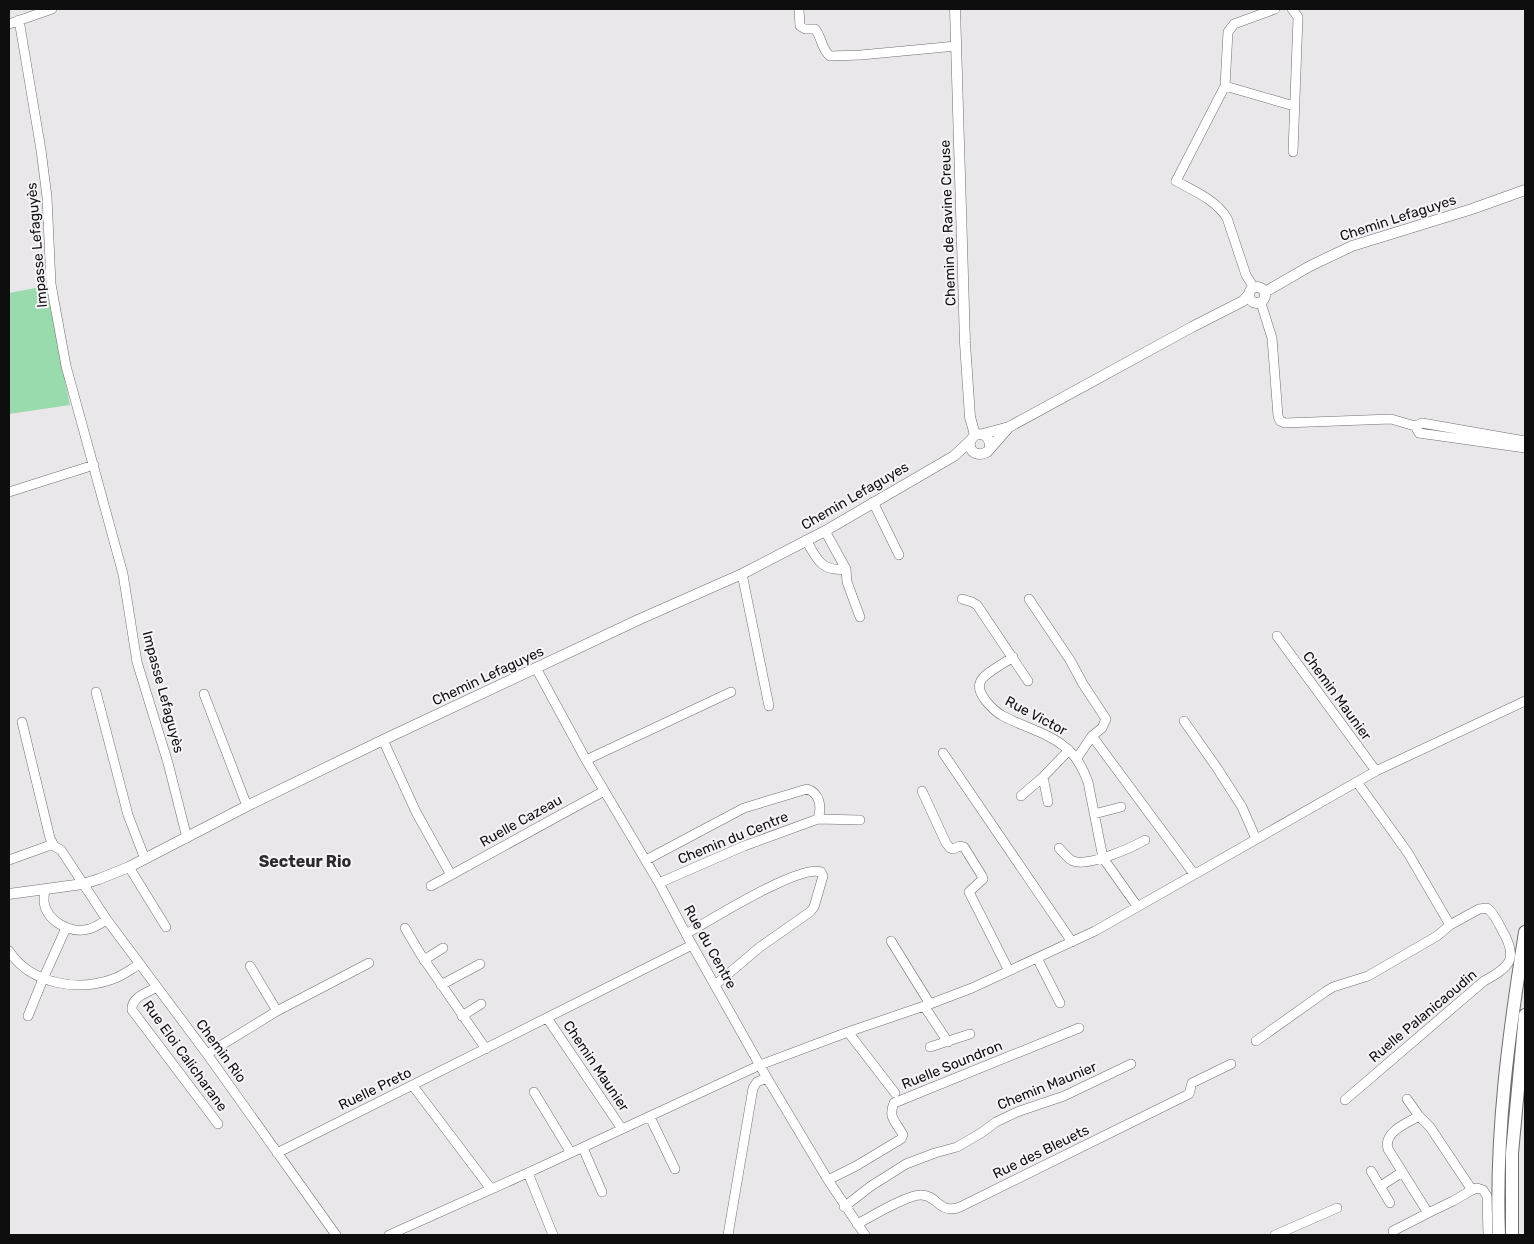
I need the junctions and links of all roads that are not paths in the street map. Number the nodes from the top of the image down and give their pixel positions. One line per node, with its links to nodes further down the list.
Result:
1 (52, 9): 6 (street)
2 (799, 9): 8 (street)
3 (955, 9): 8 (main road, Chemin de Ravine Creuse)
4 (1275, 9): 9 (street)
5 (1292, 9): 10 (street)
6 (19, 20): 7 (street); 22 (street, Impasse Lefaguyès)
7 (9, 24)
8 (956, 46): 16 (main road, Chemin de Ravine Creuse)
9 (1226, 86): 10 (street); 13 (street)
10 (1294, 106): 11 (street)
11 (1293, 152)
12 (1523, 194): 13 (main road, Chemin Lefaguyes)
13 (1252, 298): 14 (street); 15 (main road, Chemin Lefaguyes)
14 (1415, 426): 17 (street); 19 (street)
15 (1009, 427): 16 (main road, Chemin Lefaguyes); 18 (main road, Chemin Lefaguyes)
16 (976, 437): 18 (main road); 20 (main road); 21 (main road, Chemin Lefaguyes)
17 (1525, 440)
18 (990, 447): 20 (main road)
19 (1525, 448)
20 (977, 454): 21 (main road, Chemin Lefaguyes)
21 (954, 456): 24 (main road, Chemin Lefaguyes)
22 (94, 465): 23 (street); 62 (street, Impasse Lefaguyès)
23 (9, 492)
24 (873, 502): 25 (main road, Chemin Lefaguyes); 27 (street)
25 (825, 531): 26 (main road, Chemin Lefaguyes); 28 (street)
26 (806, 540): 28 (street); 29 (main road, Chemin Lefaguyes)
27 (899, 555)
28 (846, 569): 32 (street)
29 (742, 574): 35 (main road, Chemin Lefaguyes); 41 (street)
30 (962, 599): 34 (street)
31 (1029, 599): 44 (street)
32 (860, 617)
33 (1277, 636): 50 (street, Chemin Maunier)
34 (1013, 657): 36 (street); 46 (street, Rue Victor)
35 (536, 668): 45 (main road, Chemin Lefaguyes); 49 (street, Rue du Centre)
36 (1028, 681)
37 (96, 692): 68 (street)
38 (731, 692): 49 (street)
39 (204, 694): 57 (street)
40 (1525, 701): 50 (street, Chemin Maunier)
41 (769, 706)
42 (1184, 721): 63 (street)
43 (22, 722): 65 (street)
44 (1092, 736): 48 (street); 72 (street)
45 (383, 740): 57 (main road, Chemin Lefaguyes); 73 (street)
46 (1069, 750): 48 (street, Rue Victor); 51 (street)
47 (943, 753): 88 (street)
48 (1077, 758): 59 (street, Rue Victor)
49 (586, 760): 53 (street, Rue du Centre)
50 (1376, 771): 52 (street, Chemin Maunier)
51 (1043, 777): 55 (street); 56 (street)
52 (1357, 782): 63 (street, Chemin Maunier); 81 (street)
53 (604, 791): 70 (street, Rue du Centre); 73 (street, Ruelle Cazeau)
54 (922, 791): 98 (street)
55 (1021, 796)
56 (1048, 802)
57 (247, 806): 62 (main road, Chemin Lefaguyes)
58 (1121, 807): 59 (street)
59 (1094, 814): 67 (street, Rue Victor)
60 (818, 819): 61 (street, Chemin du Centre); 70 (street, Chemin du Centre); 74 (street, Chemin du Centre)
61 (860, 820)
62 (187, 838): 68 (main road, Chemin Lefaguyes)
63 (1256, 839): 72 (street, Chemin Maunier)
64 (1145, 840): 67 (street)
65 (54, 846): 69 (street); 75 (street)
66 (1059, 848): 67 (street)
67 (1103, 858): 79 (street, Rue Victor)
68 (145, 859): 71 (main road, Chemin Lefaguyes)
69 (9, 860)
70 (646, 860): 74 (street, Rue du Centre)
71 (129, 867): 75 (main road, Chemin Lefaguyes); 82 (street)
72 (1194, 874): 79 (street, Chemin Maunier)
73 (451, 875): 76 (street, Ruelle Cazeau)
74 (659, 883): 86 (street, Rue du Centre)
75 (83, 884): 77 (main road, Chemin Lefaguyes); 80 (street, Chemin Rio)
76 (431, 886)
77 (44, 890): 78 (main road, Chemin Lefaguyes); 83 (street)
78 (9, 894)
79 (1138, 906): 88 (street, Chemin Maunier)
80 (107, 920): 83 (street); 95 (street, Chemin Rio)
81 (1450, 925): 115 (street, Ruelle Palanicaoudin); 127 (street, Ruelle Palanicaoudin)
82 (166, 926)
83 (66, 928): 99 (street)
84 (405, 928): 93 (street)
85 (1525, 932): 157 (highway)
86 (686, 934): 89 (street, Rue du Centre); 101 (street)
87 (891, 941): 105 (street)
88 (1072, 942): 92 (street, Chemin Maunier)
89 (692, 945): 101 (street, Rue du Centre); 110 (street, Ruelle Preto)
90 (443, 948): 93 (street)
91 (9, 951): 99 (street)
92 (1037, 958): 98 (street, Chemin Maunier); 103 (street)
93 (424, 960): 100 (street)
94 (369, 962): 106 (street)
95 (140, 964): 99 (street); 102 (street, Chemin Rio)
96 (480, 964): 100 (street)
97 (250, 966): 106 (street)
98 (1009, 971): 105 (street, Chemin Maunier)
99 (43, 979): 107 (street)
100 (441, 985): 108 (street)
101 (715, 986): 121 (street, Rue du Centre)
102 (157, 987): 118 (street, Chemin Rio); 130 (street, Rue Eloi Calicharane)
103 (1060, 1003)
104 (481, 1004): 108 (street)
105 (927, 1005): 112 (street, Chemin Maunier); 114 (street)
106 (277, 1011): 118 (street)
107 (28, 1016)
108 (462, 1016): 117 (street)
109 (1525, 1016): 158 (highway)
110 (547, 1018): 117 (street, Ruelle Preto); 131 (street, Chemin Maunier)
111 (1079, 1028): 139 (street, Ruelle Soundron)
112 (848, 1032): 121 (street, Chemin Maunier); 125 (street)
113 (970, 1034): 114 (street)
114 (948, 1042): 116 (street)
115 (1256, 1042)
116 (930, 1047)
117 (486, 1049): 123 (street, Ruelle Preto)
118 (207, 1054): 133 (street, Chemin Rio)
119 (1131, 1064): 145 (street, Chemin Maunier)
120 (1231, 1064): 148 (street, Rue des Bleuets)
121 (760, 1065): 122 (street, Rue du Centre); 129 (street, Chemin Maunier)
122 (767, 1078): 139 (street, Rue du Centre); 153 (street)
123 (413, 1086): 133 (street, Ruelle Preto); 141 (street)
124 (534, 1092): 134 (street)
125 (895, 1093)
126 (1407, 1098): 128 (street)
127 (1345, 1100)
128 (1419, 1116): 137 (street); 142 (street)
129 (650, 1117): 131 (street, Chemin Maunier); 135 (street)
130 (218, 1124)
131 (622, 1130): 132 (street, Chemin Maunier)
132 (583, 1148): 134 (street, Chemin Maunier); 143 (street)
133 (278, 1153): 150 (street, Chemin Rio)
134 (572, 1153): 138 (street, Chemin Maunier)
135 (675, 1169)
136 (1371, 1171): 140 (street)
137 (1402, 1172): 140 (street); 147 (street)
138 (528, 1173): 141 (street, Chemin Maunier); 152 (street)
139 (828, 1180): 145 (street, Rue du Centre)
140 (1381, 1186): 144 (street)
141 (491, 1189): 151 (street, Chemin Maunier)
142 (1472, 1190): 147 (street); 156 (street)
143 (602, 1192)
144 (1390, 1203)
145 (844, 1207): 148 (street, Rue du Centre)
146 (1337, 1208): 155 (street)
147 (1428, 1213): 149 (street)
148 (857, 1224): 154 (street, Rue du Centre)
149 (1394, 1231)
150 (336, 1235)
151 (389, 1235)
152 (553, 1235)
153 (728, 1235)
154 (865, 1235)
155 (1275, 1235)
156 (1488, 1235)
157 (1500, 1235)
158 (1512, 1235)

